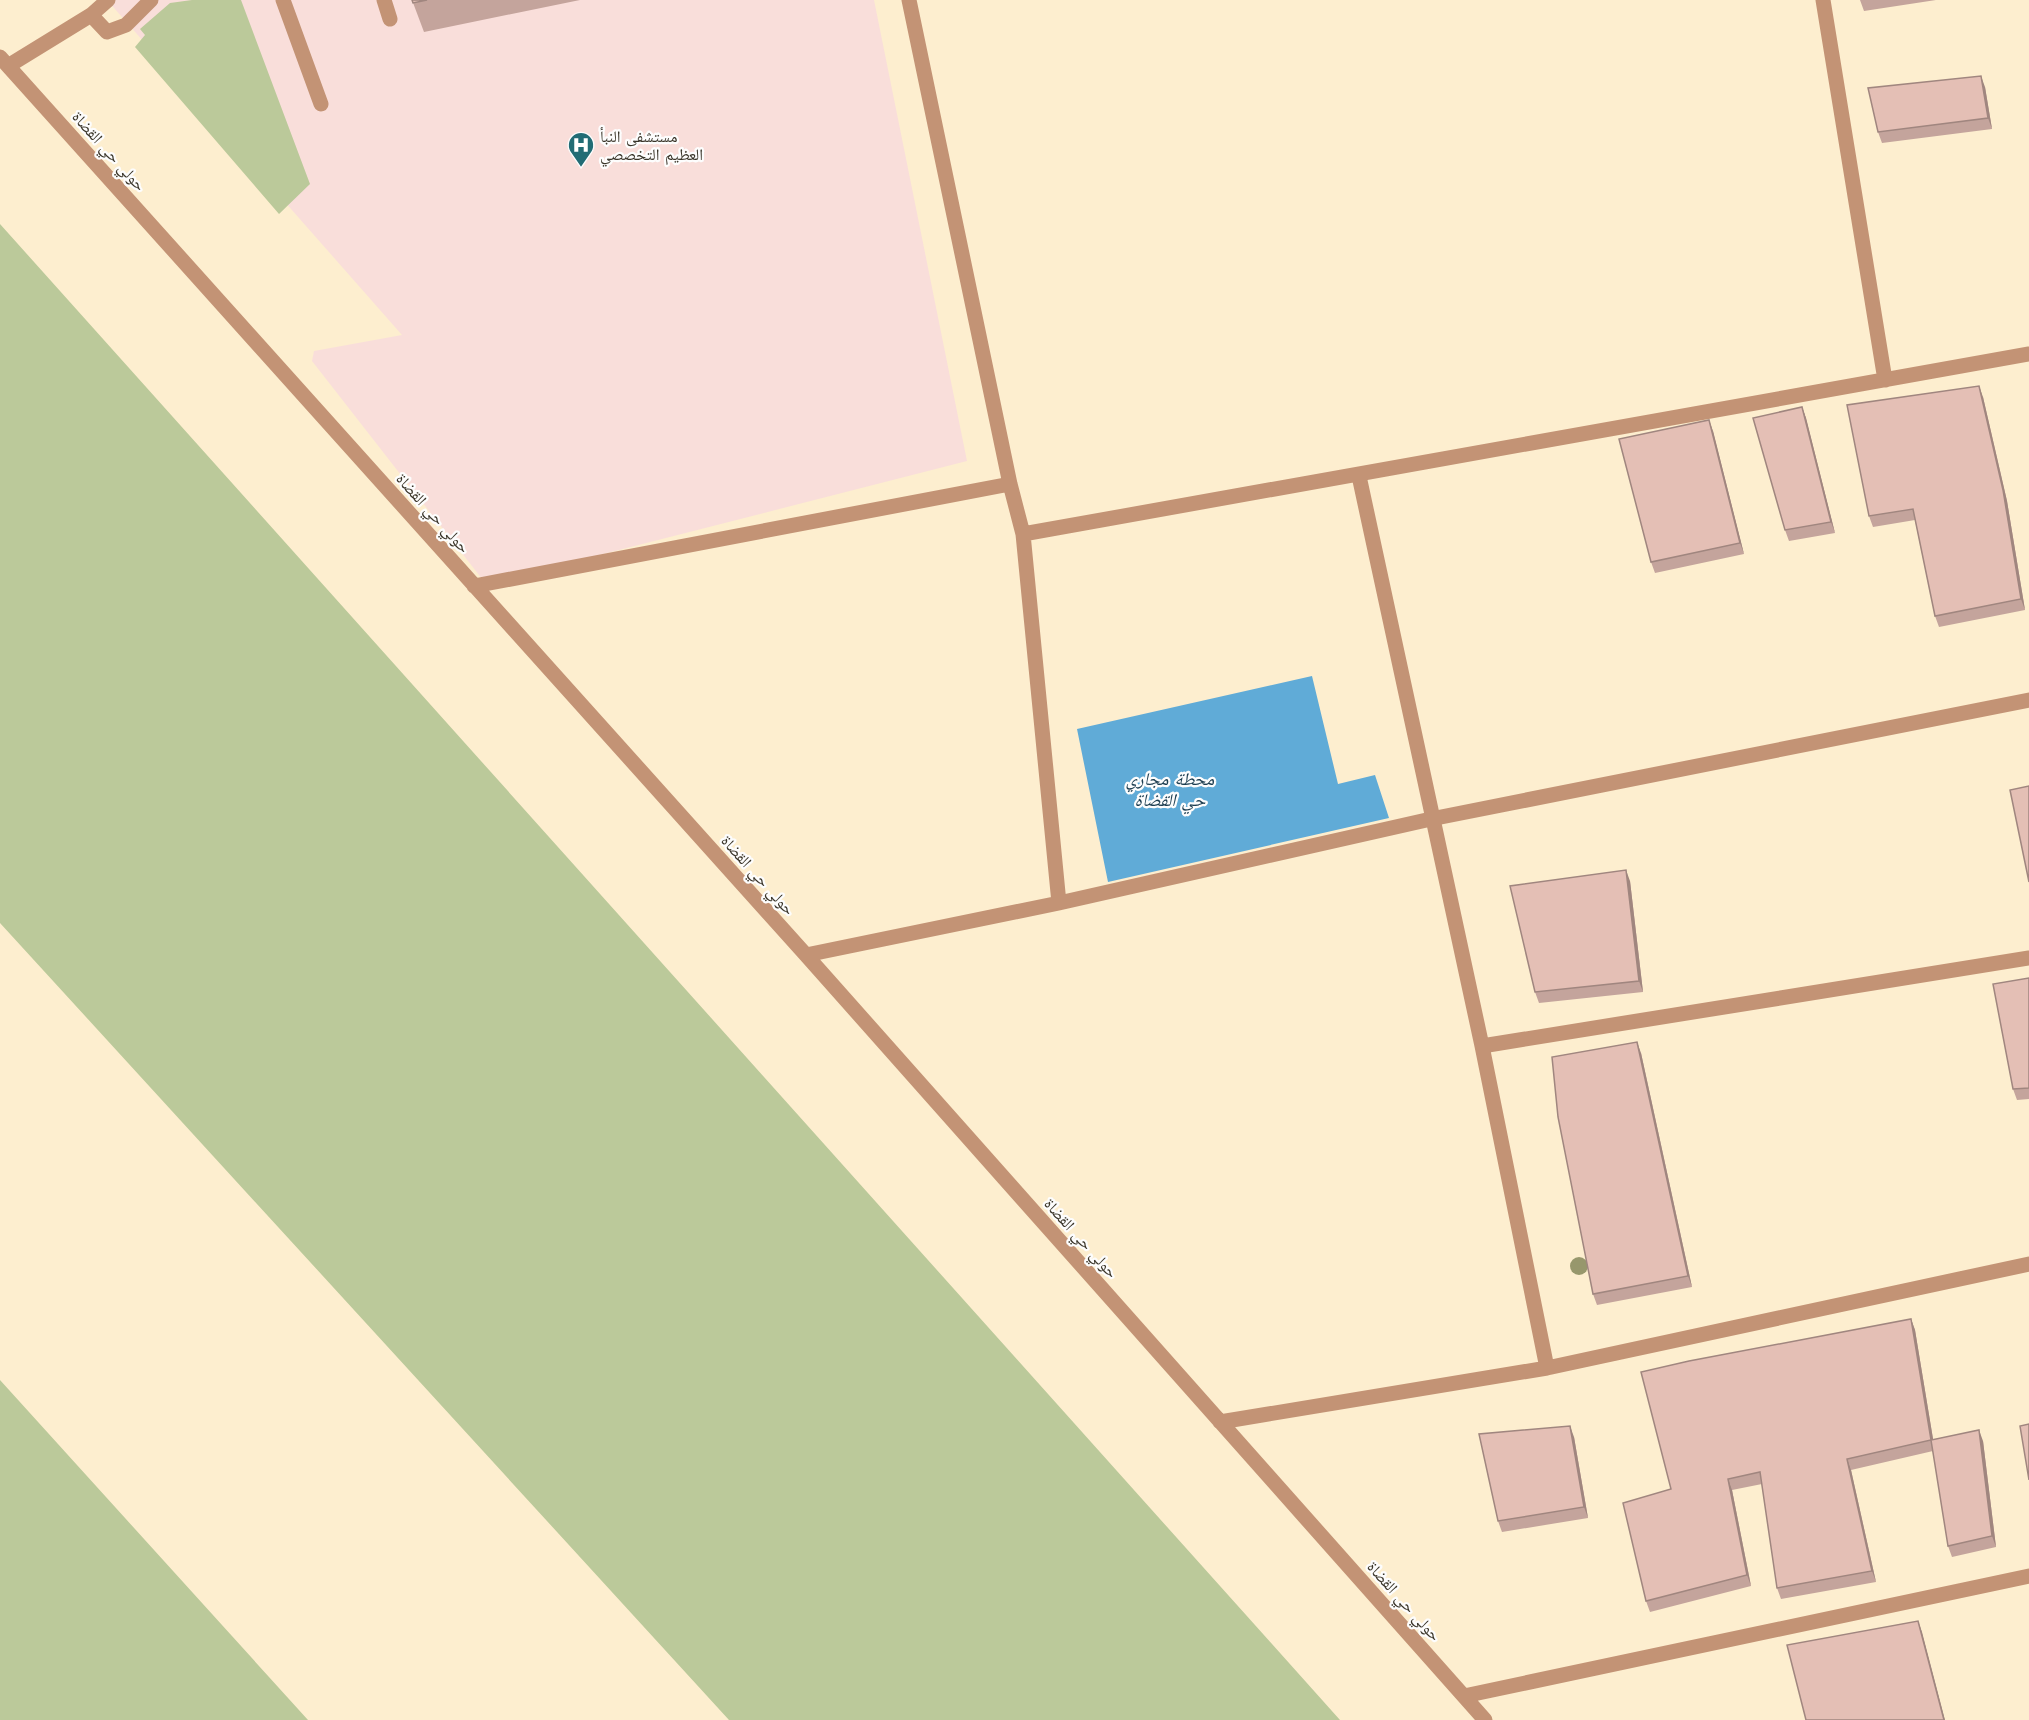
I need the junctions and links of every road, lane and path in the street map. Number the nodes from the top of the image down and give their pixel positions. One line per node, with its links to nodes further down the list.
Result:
1 (108, 0): 7 (street)
2 (151, 0): 7 (street)
3 (283, 0): 10 (street)
4 (384, 0): 8 (street)
5 (909, 0): 14 (street)
6 (1823, 0): 12 (street)
7 (91, 15): 9 (street)
8 (390, 19)
9 (4, 61): 16 (street, حولي حي القضاة)
10 (321, 104)
11 (2029, 354): 12 (street)
12 (1885, 380): 13 (street)
13 (1359, 476): 15 (street); 18 (street)
14 (1010, 484): 15 (street); 16 (street)
15 (1023, 534): 19 (street)
16 (474, 586): 20 (street, حولي حي القضاة)
17 (2029, 700): 18 (street)
18 (1431, 819): 19 (street); 22 (street)
19 (1059, 903): 20 (street)
20 (806, 956): 25 (street, حولي حي القضاة)
21 (2029, 958): 22 (street)
22 (1482, 1046): 24 (street)
23 (2029, 1264): 24 (street)
24 (1547, 1368): 25 (street)
25 (1220, 1422): 27 (street, حولي حي القضاة)
26 (2029, 1576): 27 (street)
27 (1464, 1696): 28 (street, حولي حي القضاة)
28 (1485, 1720)

